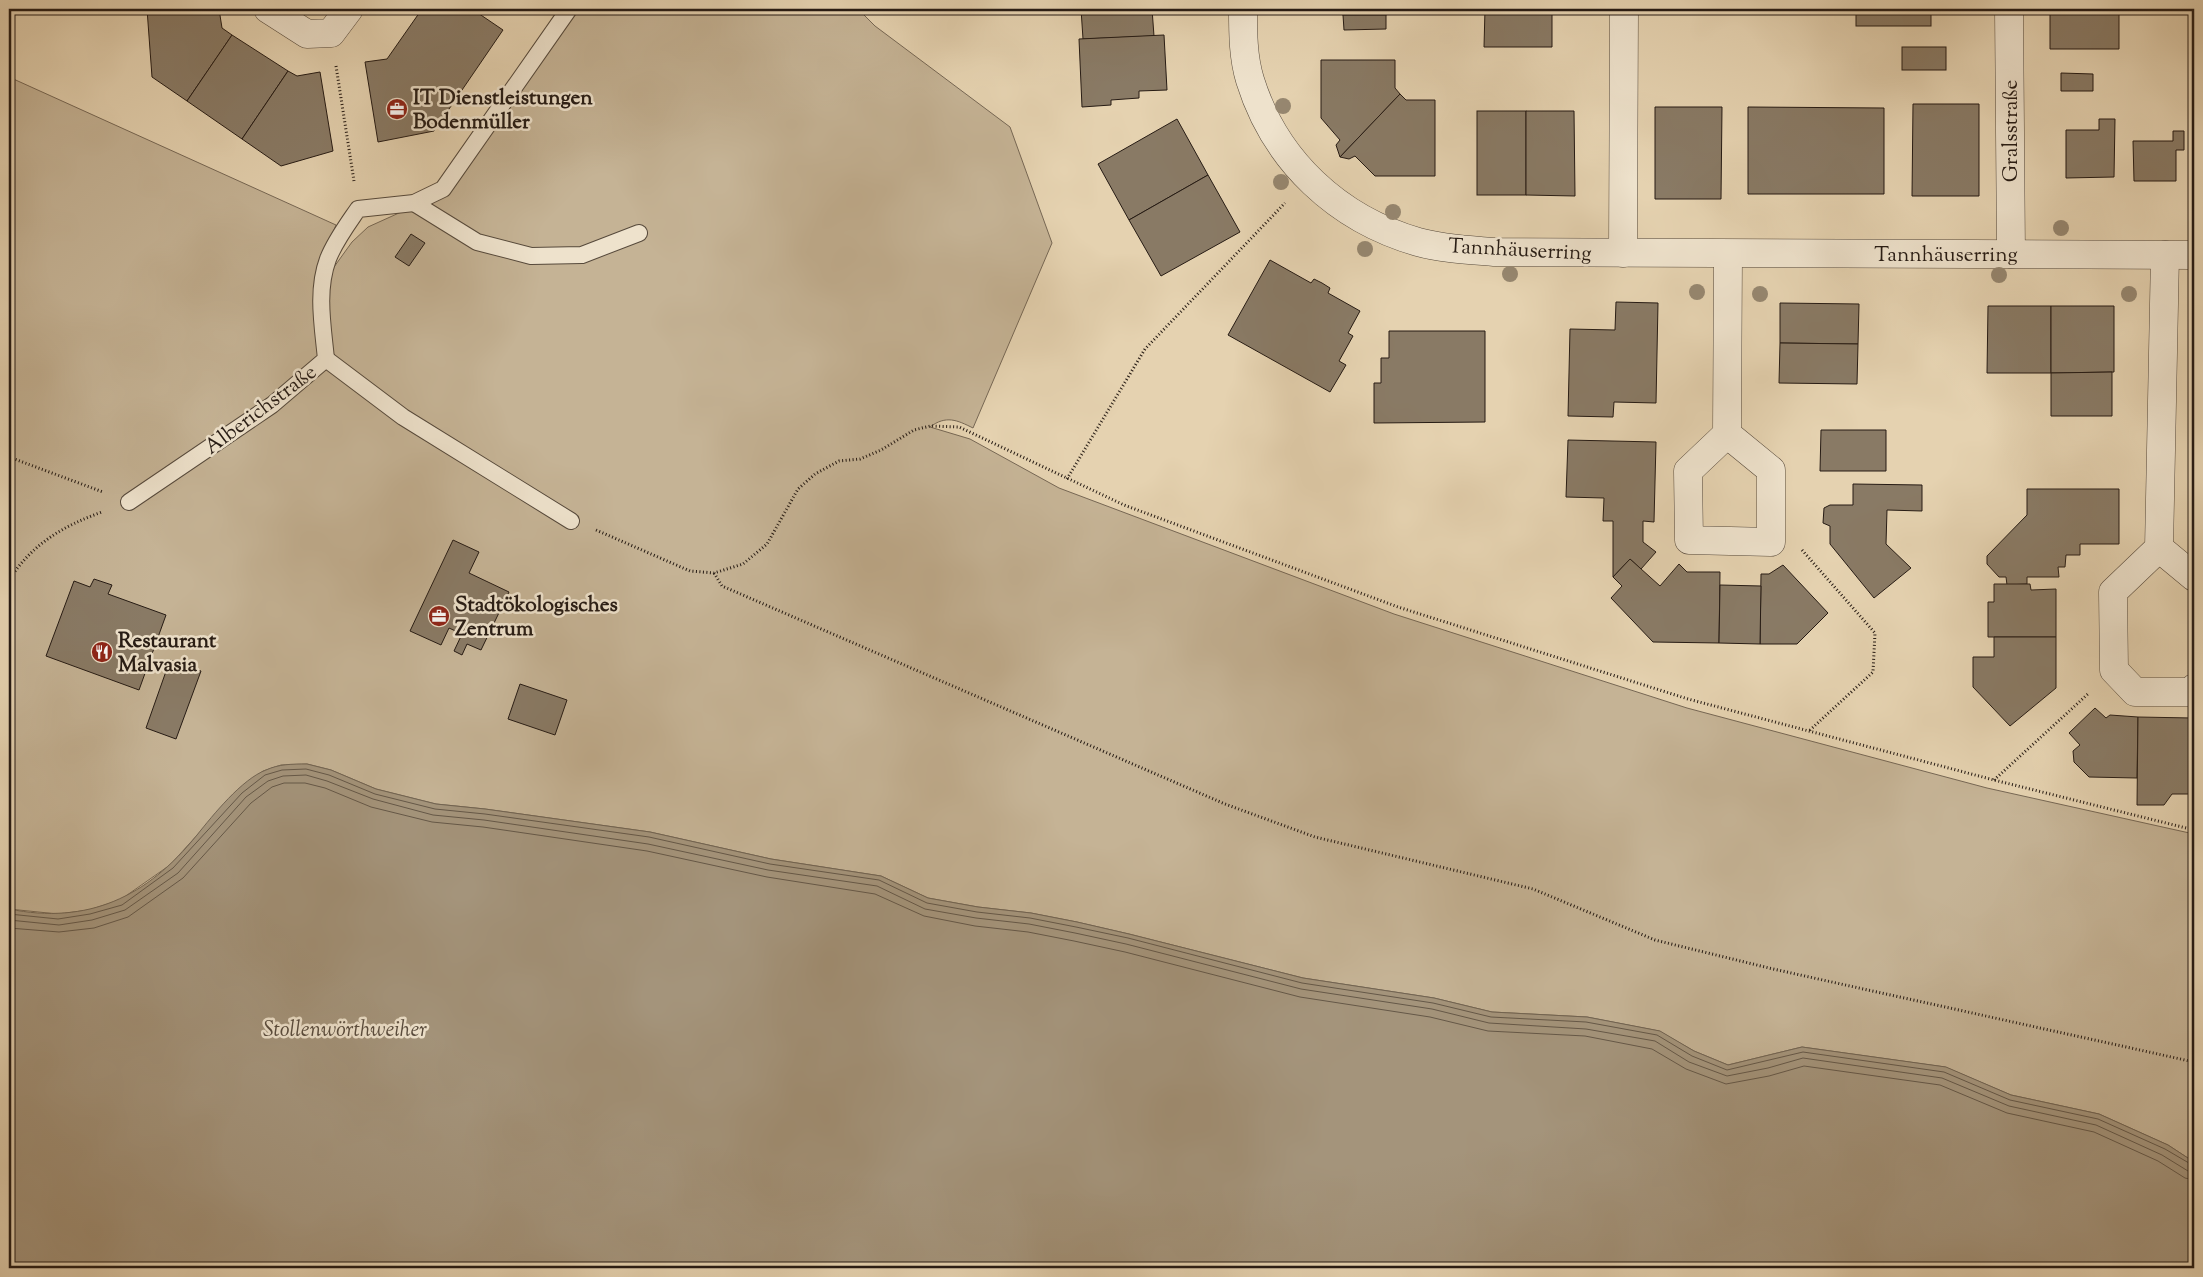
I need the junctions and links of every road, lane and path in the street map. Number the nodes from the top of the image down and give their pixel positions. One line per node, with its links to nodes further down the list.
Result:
1 (268, 9): 7 (street)
2 (349, 9): 7 (street)
3 (569, 9): 9 (lane)
4 (1243, 9): 8 (street, Tannhäuserring)
5 (1624, 9): 12 (street)
6 (2009, 9): 14 (street, Gralsstraße)
7 (331, 33): 10 (path)
8 (1309, 178): 12 (street, Tannhäuserring); 20 (path)
9 (414, 204): 10 (lane); 11 (lane)
10 (358, 210): 17 (lane, Alberichstraße)
11 (638, 233)
12 (1623, 253): 13 (street, Tannhäuserring)
13 (1728, 254): 14 (street, Tannhäuserring); 18 (street)
14 (2011, 254): 15 (street, Tannhäuserring)
15 (2164, 255): 16 (street, Tannhäuserring); 24 (street)
16 (2194, 255)
17 (326, 359): 21 (lane, Alberichstraße); 22 (lane)
18 (1727, 434): 23 (street); 23 (street)
19 (9, 456): 21 (path)
20 (1067, 479): 25 (path); 30 (path)
21 (129, 502): 27 (path)
22 (571, 521): 25 (path)
23 (1771, 542): 30 (path)
24 (2159, 548): 26 (street); 28 (street)
25 (714, 573): 33 (path)
26 (2194, 577)
27 (9, 580)
28 (2114, 670): 29 (street); 31 (path)
29 (2194, 688)
30 (1808, 731): 31 (path)
31 (1994, 780): 32 (path)
32 (2194, 830)
33 (2194, 1062)

